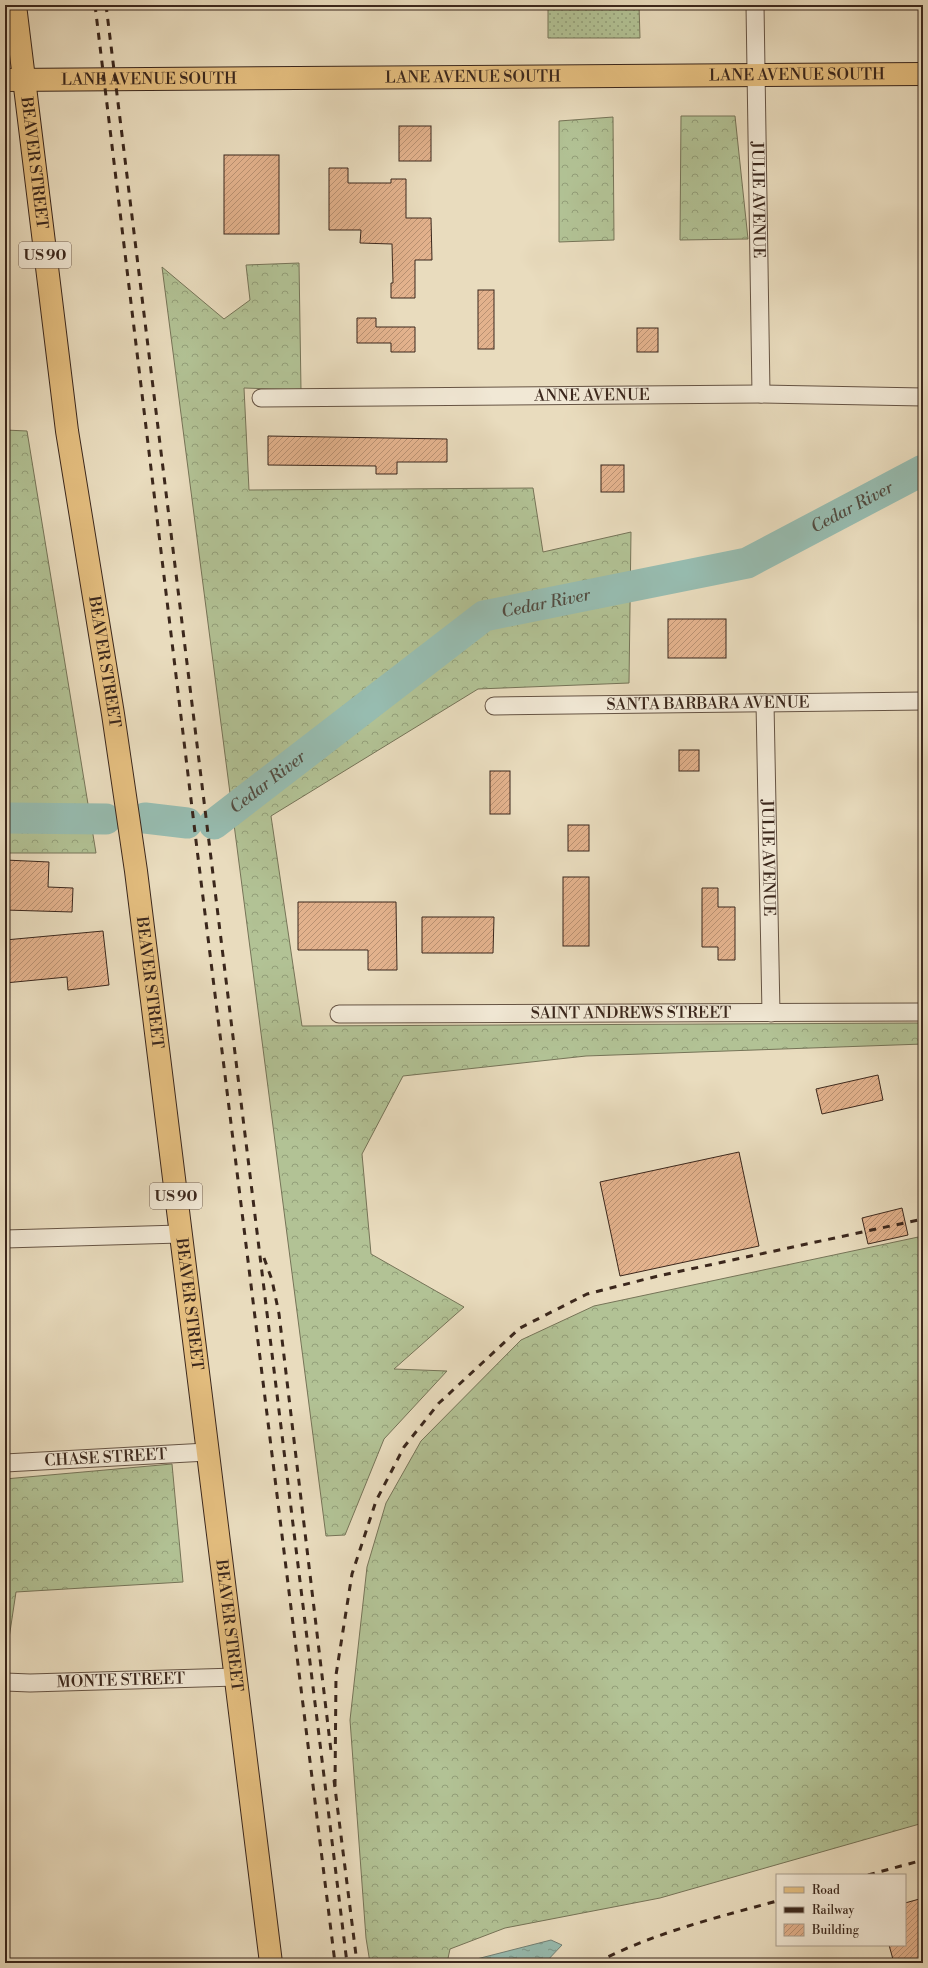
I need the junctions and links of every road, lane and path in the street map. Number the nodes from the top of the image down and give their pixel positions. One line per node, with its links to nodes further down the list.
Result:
1 (15, 5): 5 (main road, BEAVER STREET / US 90)
2 (755, 5): 4 (street, JULIE AVENUE)
3 (923, 74): 4 (main road, LANE AVENUE SOUTH)
4 (756, 75): 5 (main road, LANE AVENUE SOUTH); 6 (street, JULIE AVENUE)
5 (14, 80): 15 (main road, BEAVER STREET / US 90)
6 (761, 394): 7 (street, ANNE AVENUE); 8 (street, ANNE AVENUE)
7 (923, 396)
8 (261, 398)
9 (923, 701): 10 (street, SANTA BARBARA AVENUE)
10 (765, 703): 11 (street, SANTA BARBARA AVENUE); 13 (street, JULIE AVENUE)
11 (494, 706)
12 (923, 1012): 13 (street, SAINT ANDREWS STREET)
13 (771, 1013): 14 (street, SAINT ANDREWS STREET)
14 (339, 1014)
15 (180, 1234): 16 (street); 17 (main road, BEAVER STREET / US 90)
16 (5, 1239)
17 (207, 1452): 18 (street, CHASE STREET); 19 (main road, BEAVER STREET / US 90)
18 (5, 1463)
19 (236, 1677): 20 (street, MONTE STREET); 21 (main road, BEAVER STREET / US 90)
20 (5, 1682)
21 (271, 1963)

